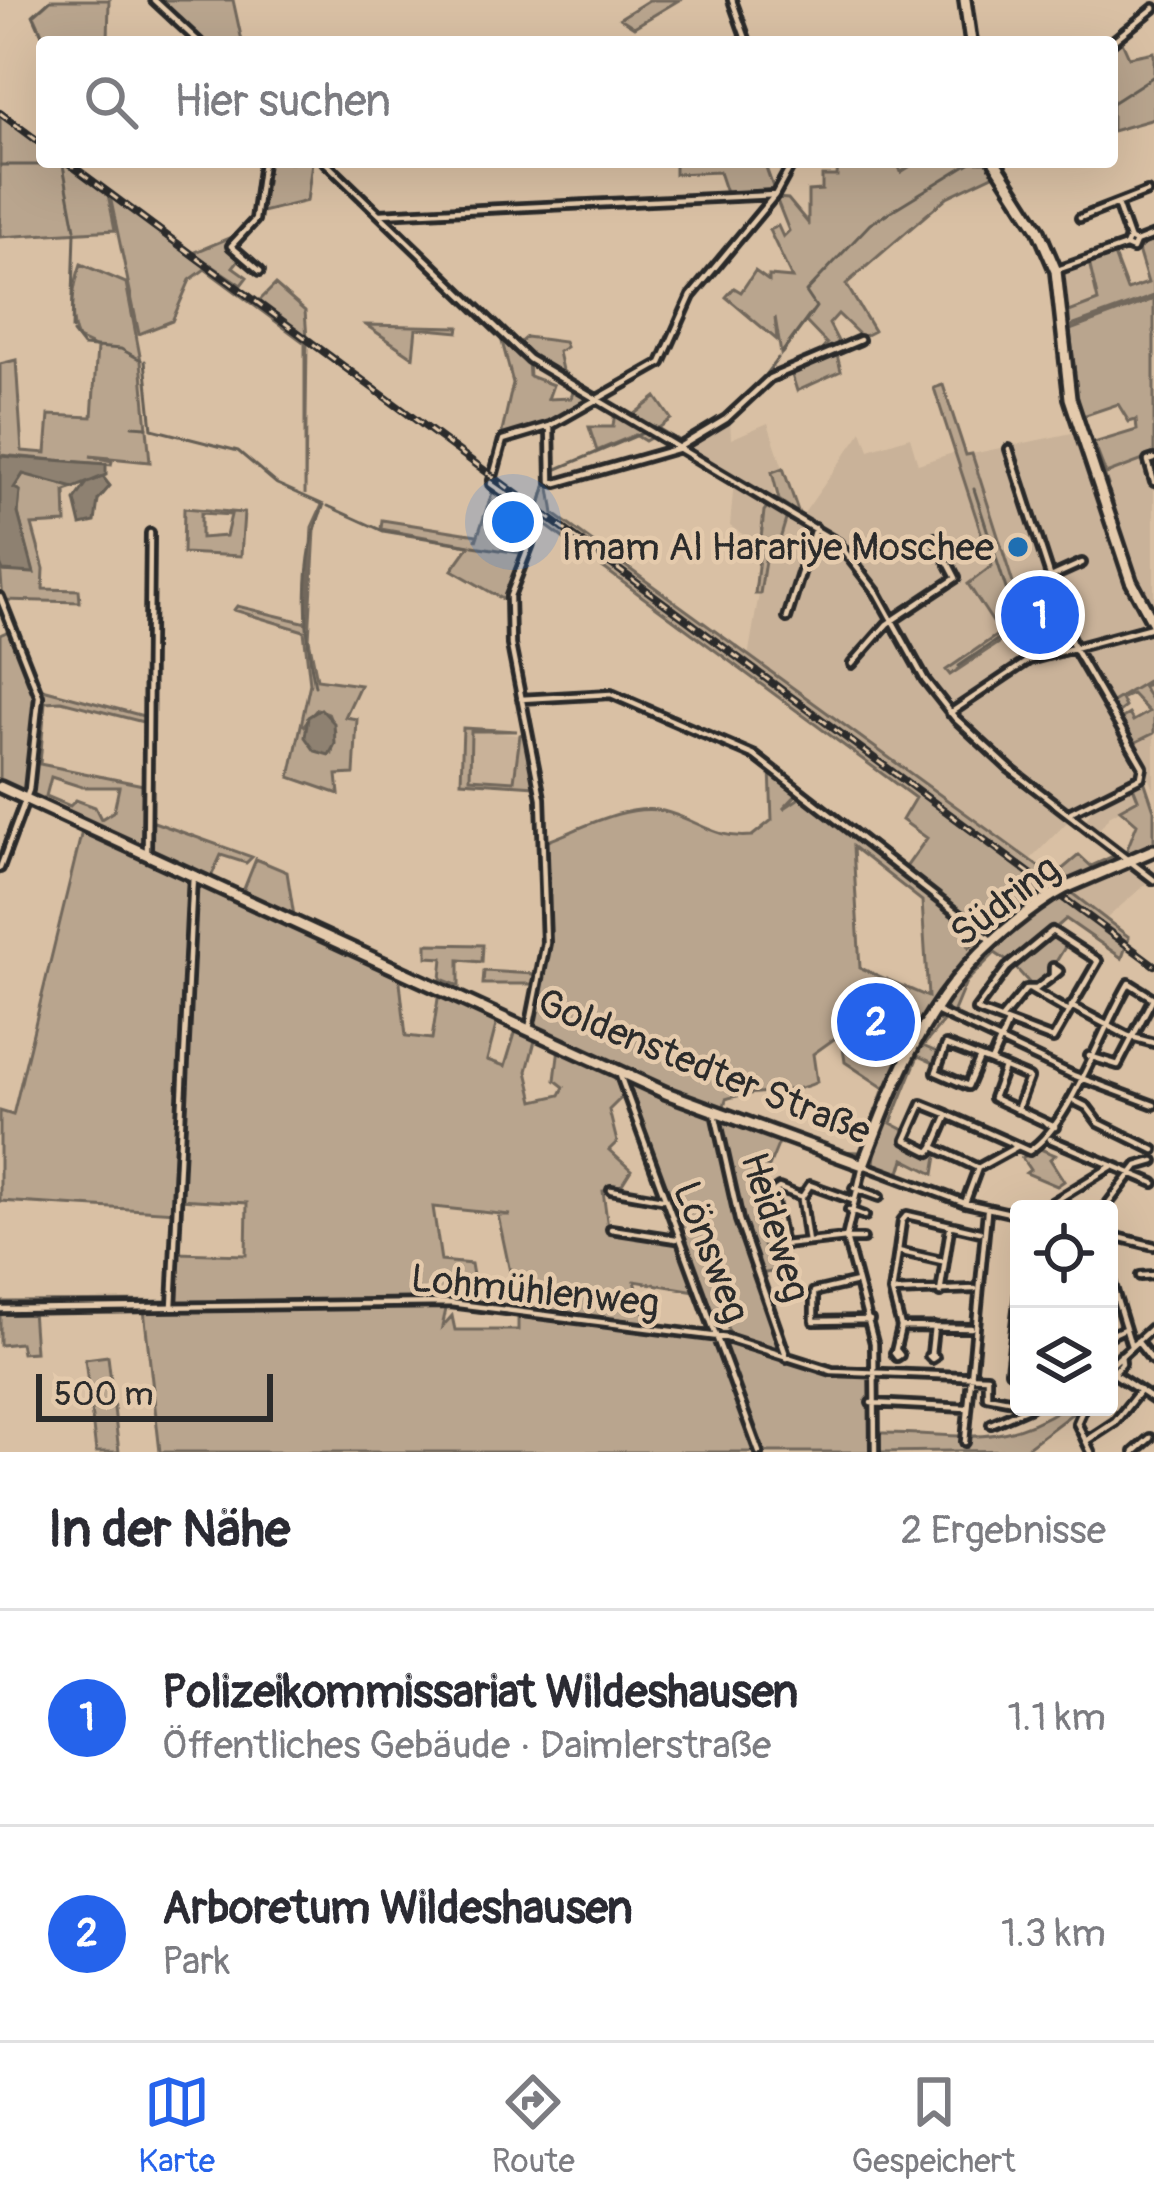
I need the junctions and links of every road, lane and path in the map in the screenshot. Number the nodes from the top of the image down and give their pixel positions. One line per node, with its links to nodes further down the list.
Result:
1 (154, 0): 5 (street)
2 (732, 0): 6 (street)
3 (965, 0): 7 (main road)
4 (1154, 8): 8 (street)
5 (193, 36)
6 (744, 36)
7 (970, 36)
8 (1118, 37)
9 (261, 168): 20 (street)
10 (331, 168): 16 (street)
11 (790, 168): 14 (street)
12 (999, 168): 21 (main road)
13 (1148, 192): 15 (street)
14 (775, 194): 16 (street); 23 (street)
15 (1117, 204): 17 (street); 19 (street)
16 (379, 214): 23 (street)
17 (1080, 218)
18 (1154, 235): 19 (street)
19 (1130, 242): 21 (street)
20 (260, 271)
21 (1056, 271): 37 (main road)
22 (860, 340): 25 (street)
23 (600, 400): 24 (street); 25 (street)
24 (550, 426): 25 (street); 40 (street)
25 (682, 446): 29 (street)
26 (1009, 449): 33 (street)
27 (1151, 460): 28 (street)
28 (1154, 482)
29 (815, 527): 35 (street); 36 (street)
30 (150, 533): 46 (street)
31 (935, 538): 36 (street)
32 (1082, 563): 33 (street)
33 (1051, 577): 38 (street)
34 (0, 597): 43 (street)
35 (787, 618)
36 (893, 620): 39 (street); 41 (street)
37 (1154, 625): 38 (street)
38 (1074, 648): 41 (street); 44 (street)
39 (852, 664)
40 (521, 700): 51 (street); 58 (street)
41 (950, 712): 44 (street)
42 (0, 787): 43 (main road, Goldenstedter Straße)
43 (27, 796): 46 (main road, Goldenstedter Straße); 48 (street)
44 (1071, 812): 47 (street)
45 (1154, 850): 47 (main road, Südring)
46 (147, 852): 49 (main road, Goldenstedter Straße)
47 (1132, 859): 50 (street); 51 (main road, Südring, bridge)
48 (0, 868)
49 (194, 874): 58 (main road, Goldenstedter Straße); 115 (street)
50 (1154, 880)
51 (991, 940): 54 (main road, Südring)
52 (1053, 976): 53 (street)
53 (1031, 990): 55 (street); 56 (street)
54 (932, 1008): 60 (street); 79 (main road, Südring)
55 (1070, 1009): 56 (street); 56 (street); 57 (street)
56 (1005, 1020): 60 (street)
57 (1105, 1025): 59 (street); 59 (street); 62 (street)
58 (529, 1029): 66 (main road, Goldenstedter Straße)
59 (1131, 1037): 61 (street); 62 (street)
60 (1000, 1042): 64 (street); 67 (street)
61 (1154, 1043)
62 (1089, 1056): 67 (street)
63 (980, 1058): 63 (street); 64 (street)
64 (991, 1062): 65 (street)
65 (1004, 1068): 70 (street); 70 (street)
66 (618, 1070): 71 (main road, Goldenstedter Straße); 88 (street, Lönsweg)
67 (1082, 1078): 68 (street); 69 (street)
68 (1073, 1099): 73 (street); 77 (street)
69 (1154, 1104)
70 (1017, 1110): 73 (street)
71 (715, 1112): 79 (main road, Goldenstedter Straße); 128 (street, Heideweg)
72 (948, 1115): 75 (street); 75 (street); 76 (street)
73 (1054, 1127): 74 (street)
74 (1050, 1138): 76 (street); 80 (street)
75 (934, 1147): 81 (street)
76 (1016, 1148): 81 (street)
77 (1154, 1150)
78 (1154, 1161): 82 (street)
79 (863, 1165): 84 (street); 92 (street, Goldenstedter Straße)
80 (1112, 1166): 82 (street); 90 (street)
81 (977, 1168): 92 (street)
82 (1130, 1176): 83 (street); 91 (street)
83 (1154, 1183)
84 (854, 1188): 87 (street); 89 (street)
85 (611, 1190): 88 (street)
86 (802, 1197): 89 (street); 104 (street); 104 (street)
87 (879, 1197)
88 (662, 1199): 101 (street, Lönsweg)
89 (852, 1200): 94 (street)
90 (1057, 1200)
91 (1111, 1200)
92 (965, 1203): 93 (street, Goldenstedter Straße)
93 (988, 1208): 95 (street, Goldenstedter Straße); 99 (street)
94 (849, 1210): 96 (street); 102 (street)
95 (1010, 1213)
96 (865, 1216)
97 (950, 1228): 99 (street); 106 (street); 107 (street)
98 (611, 1229): 101 (street)
99 (982, 1232): 111 (street)
100 (1118, 1237): 105 (street)
101 (678, 1238): 124 (street, Lönsweg)
102 (846, 1239): 103 (street); 104 (street); 110 (street)
103 (863, 1239)
104 (808, 1242)
105 (1154, 1246)
106 (898, 1251): 107 (street); 112 (street)
107 (942, 1261): 113 (street)
108 (1154, 1275): 109 (street)
109 (1140, 1276)
110 (857, 1282): 117 (street); 117 (street)
111 (976, 1289): 113 (street); 121 (street)
112 (892, 1292): 113 (street); 119 (street)
113 (940, 1293)
114 (1118, 1306): 122 (street)
115 (172, 1307): 116 (street, Lohmühlenweg); 124 (street, Lohmühlenweg)
116 (0, 1309)
117 (871, 1320): 131 (street)
118 (1154, 1326): 125 (street)
119 (901, 1327): 120 (street); 126 (street)
120 (934, 1327): 121 (street); 127 (street)
121 (973, 1328): 132 (street)
122 (1124, 1328): 123 (street); 125 (street)
123 (1118, 1331)
124 (716, 1337): 128 (street, Lohmühlenweg); 145 (street, Lönsweg)
125 (1134, 1342): 129 (street); 130 (street)
126 (895, 1352)
127 (931, 1354)
128 (787, 1358): 131 (street, Lohmühlenweg)
129 (1118, 1360)
130 (1153, 1360)
131 (873, 1374): 132 (street, Lohmühlenweg); 137 (street)
132 (968, 1378): 135 (street, Lohmühlenweg); 138 (street)
133 (1118, 1379): 134 (street)
134 (1138, 1393): 136 (street); 143 (street)
135 (1010, 1400)
136 (1154, 1400)
137 (871, 1403): 138 (street); 146 (street)
138 (966, 1408): 144 (street)
139 (1010, 1416): 141 (street)
140 (1078, 1416): 143 (street)
141 (991, 1424)
142 (1150, 1438): 148 (street)
143 (1086, 1441): 147 (street)
144 (965, 1442)
145 (759, 1452)
146 (875, 1452)
147 (1091, 1452)
148 (1134, 1452)

